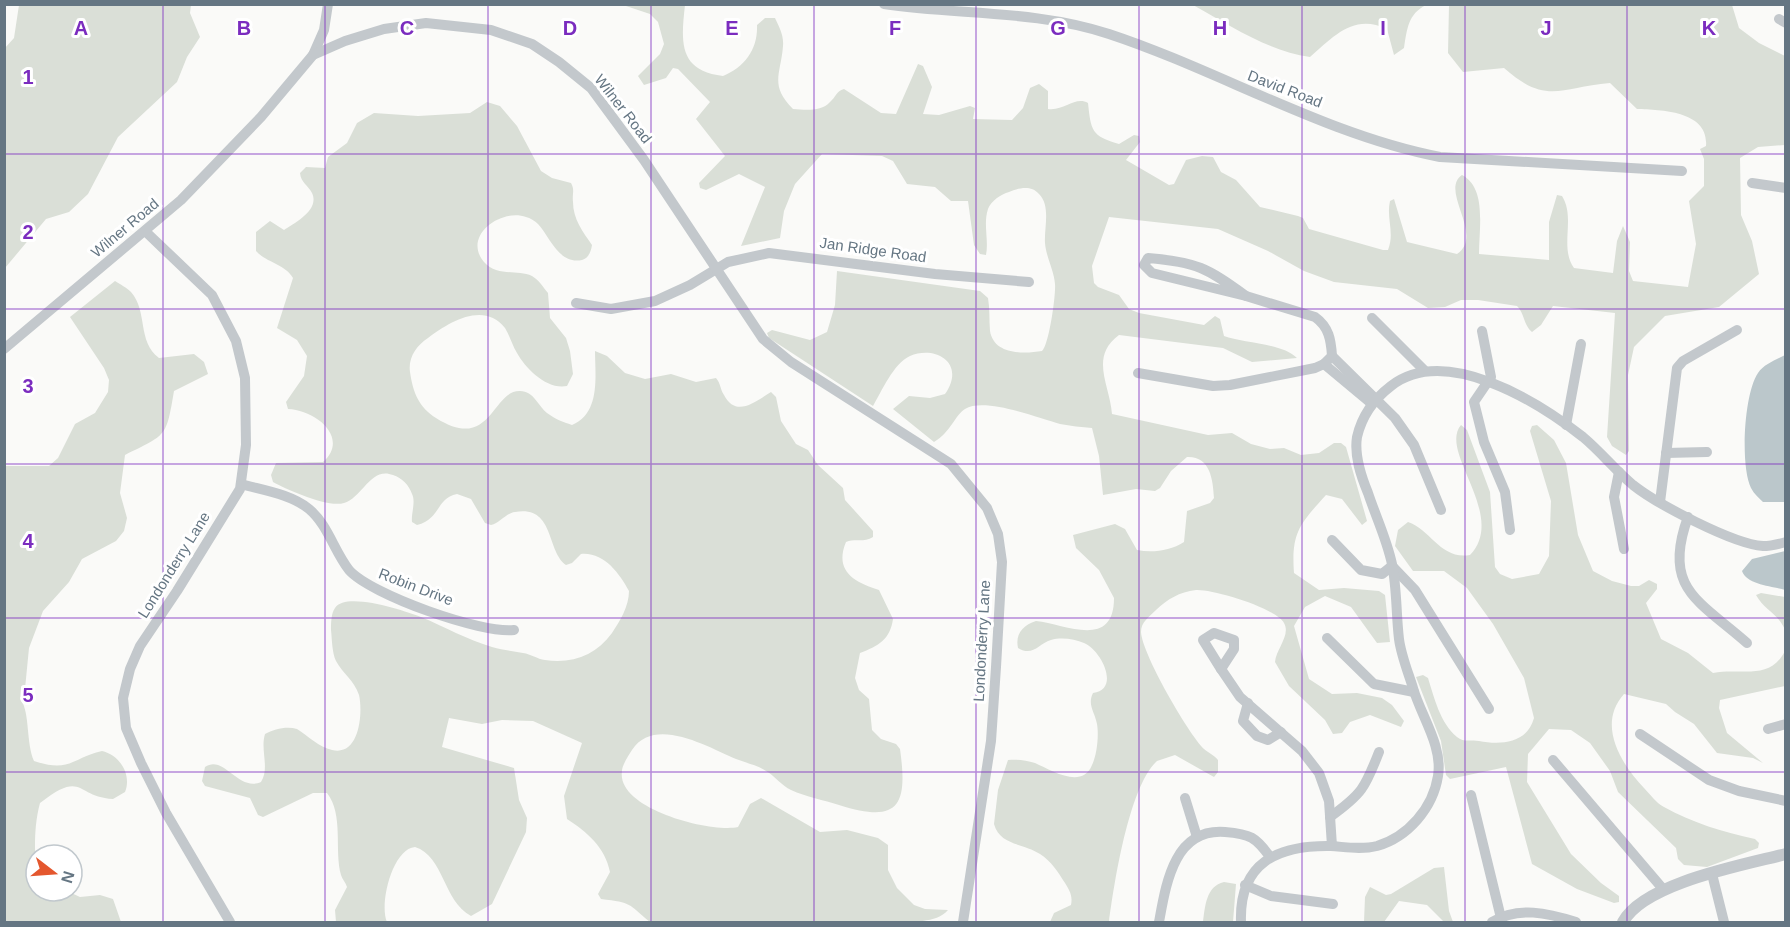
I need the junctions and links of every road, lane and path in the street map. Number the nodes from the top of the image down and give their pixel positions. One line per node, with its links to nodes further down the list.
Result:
1 (328, 4): 3 (street)
2 (884, 4): 4 (street, David Road)
3 (313, 55): 7 (street, Wilner Road); 8 (street, Wilner Road)
4 (1682, 171)
5 (1752, 183): 6 (street)
6 (1785, 188)
7 (146, 232): 16 (street, Wilner Road); 28 (street, Londonderry Lane)
8 (715, 269): 9 (street, Jan Ridge Road); 11 (street, Jan Ridge Road); 23 (street, Wilner Road)
9 (1029, 282)
10 (1246, 296): 10 (street); 17 (street)
11 (576, 303)
12 (1372, 318): 19 (street)
13 (1737, 330): 26 (street)
14 (1482, 331): 21 (street)
15 (1581, 344): 24 (street)
16 (4, 349)
17 (1332, 356): 18 (street); 22 (street)
18 (1324, 364): 20 (street); 22 (street)
19 (1424, 370): 21 (street); 22 (street)
20 (1138, 373)
21 (1487, 383): 24 (street); 32 (street)
22 (1374, 401): 30 (street); 36 (street)
23 (875, 415): 64 (street, Londonderry Lane)
24 (1566, 425): 27 (street)
25 (1707, 452): 26 (street)
26 (1666, 453): 29 (street)
27 (1619, 472): 29 (street); 35 (street)
28 (241, 484): 37 (street, Robin Drive); 63 (street, Londonderry Lane)
29 (1660, 502): 31 (street)
30 (1441, 510)
31 (1688, 517): 34 (street); 39 (street)
32 (1510, 530)
33 (1332, 540): 36 (street)
34 (1785, 542)
35 (1624, 549)
36 (1392, 566): 41 (street); 43 (street)
37 (514, 630)
38 (1327, 638): 41 (street)
39 (1747, 643)
40 (1221, 669): 42 (street)
41 (1414, 692): 55 (street)
42 (1248, 703): 46 (street); 46 (street)
43 (1489, 709)
44 (1785, 724): 45 (street)
45 (1768, 729)
46 (1281, 732): 53 (street)
47 (1640, 734): 52 (street)
48 (1380, 752): 53 (street)
49 (1553, 760): 60 (street)
50 (1471, 795): 62 (street)
51 (1185, 798): 54 (street)
52 (1785, 801)
53 (1329, 817): 55 (street)
54 (1197, 837): 57 (street); 65 (street)
55 (1332, 846): 57 (street)
56 (1785, 854): 58 (street)
57 (1270, 857): 59 (street)
58 (1712, 874): 60 (street); 69 (street)
59 (1245, 885): 61 (street); 66 (street)
60 (1663, 889): 68 (street)
61 (1333, 904)
62 (1498, 921): 67 (street)
63 (230, 922)
64 (963, 922)
65 (1159, 922)
66 (1241, 922)
67 (1576, 922)
68 (1623, 922)
69 (1724, 922)

